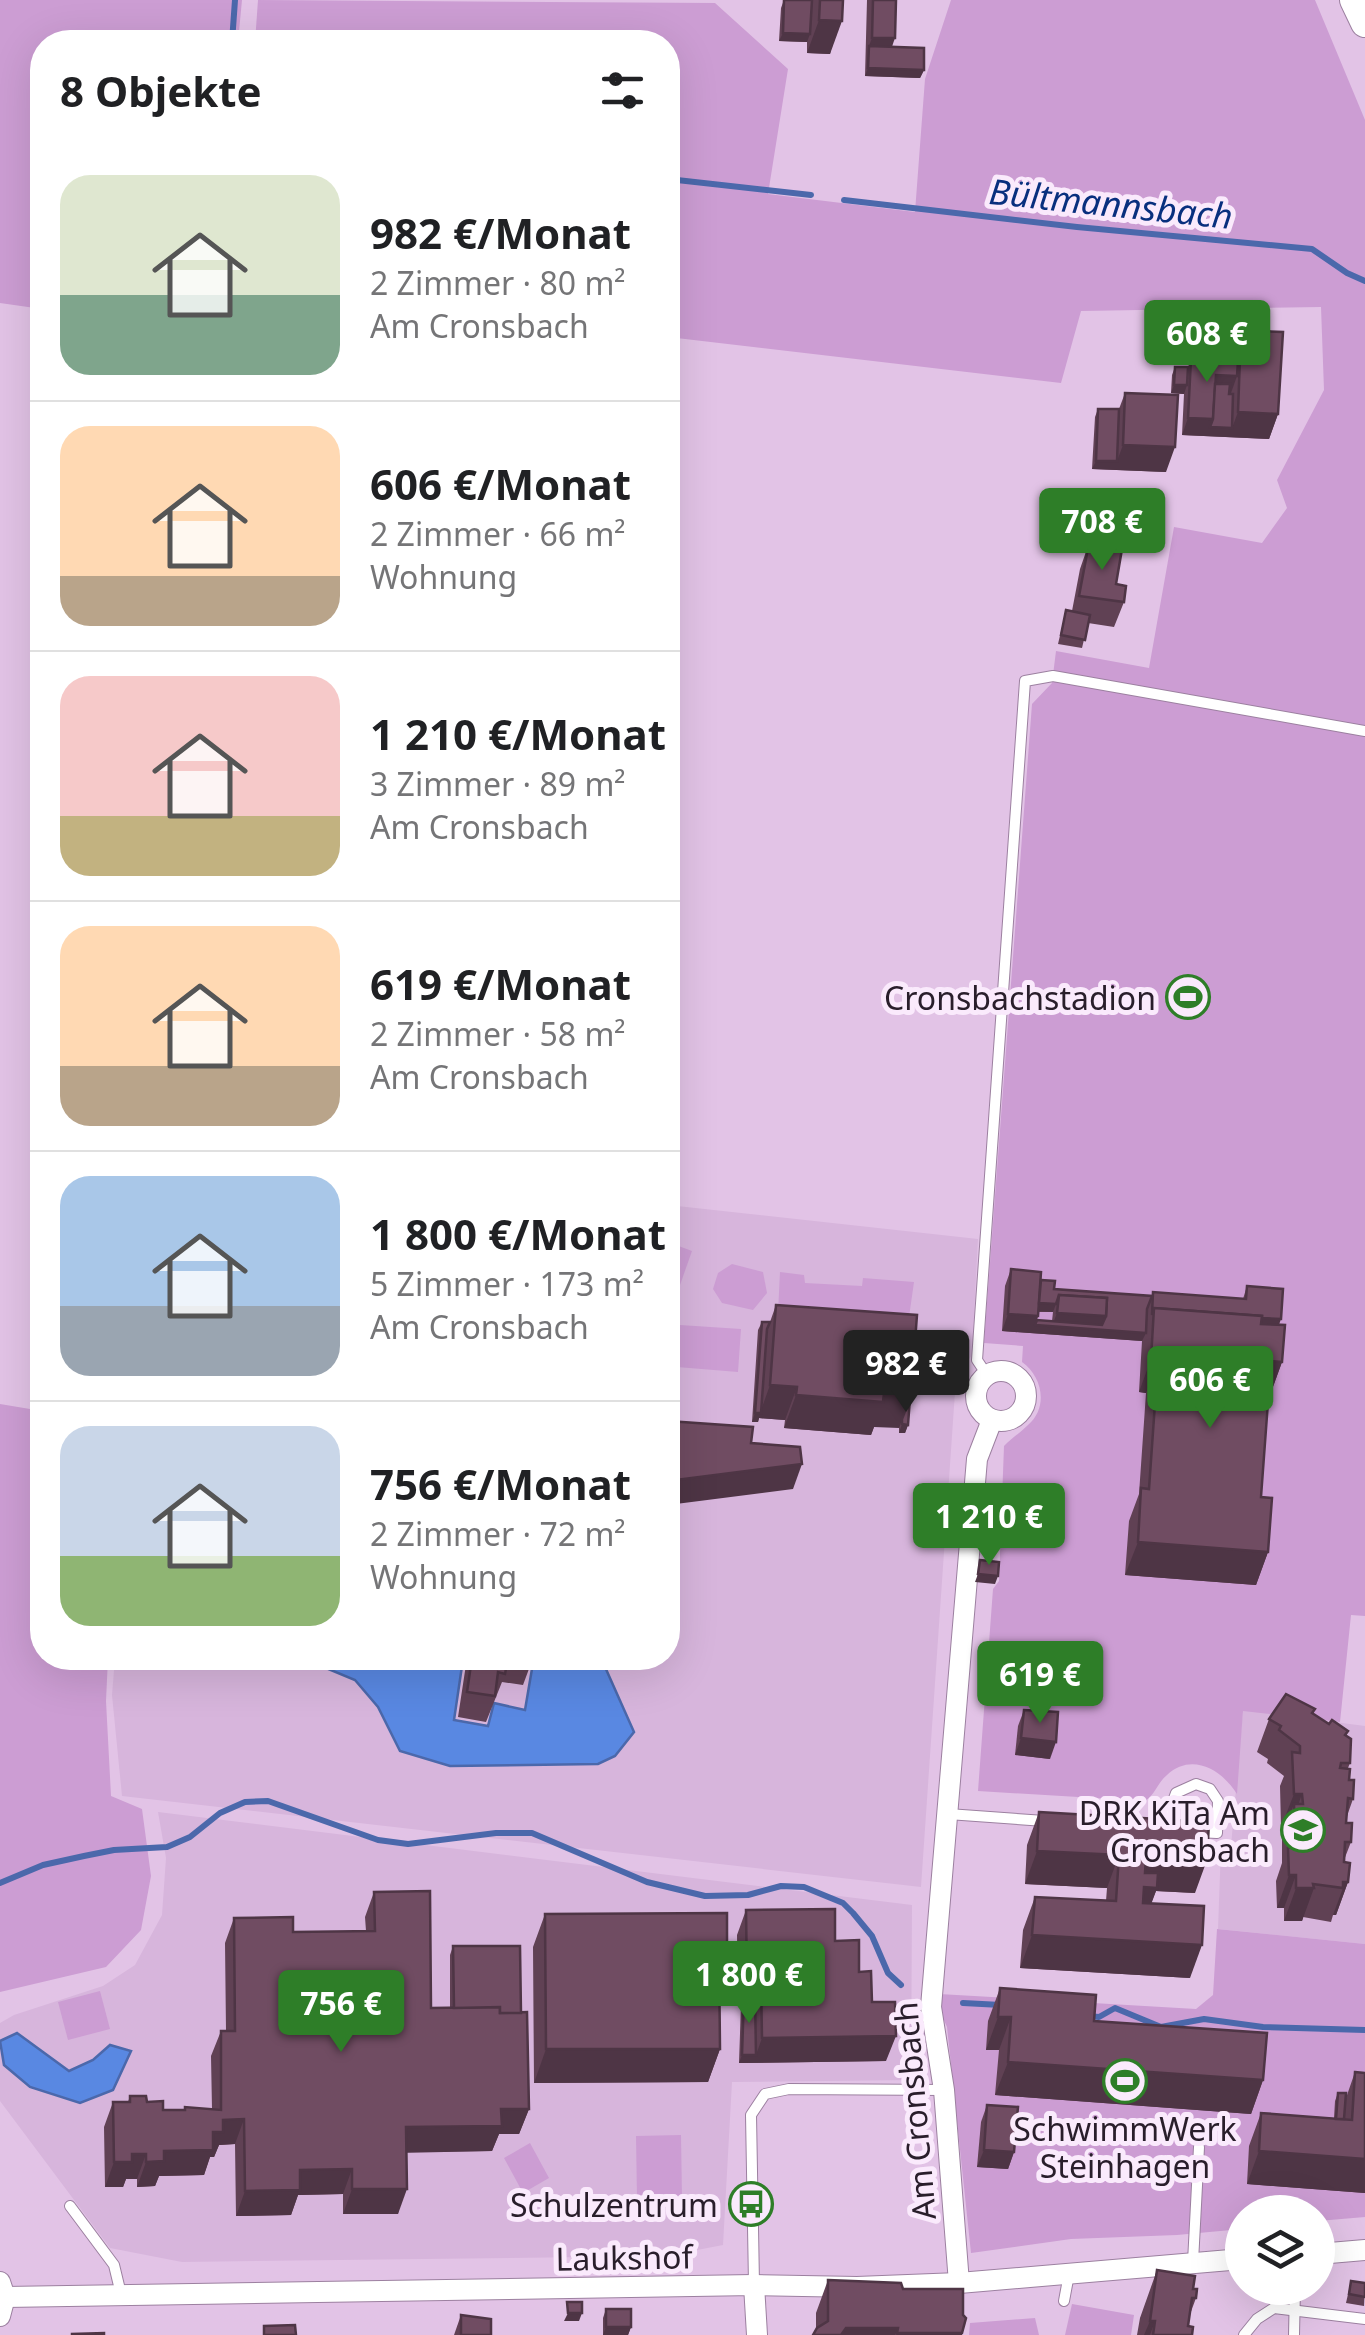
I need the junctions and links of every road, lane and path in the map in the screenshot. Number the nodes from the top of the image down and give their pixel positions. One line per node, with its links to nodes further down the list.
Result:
1 (1354, 0): 2 (main road)
2 (1365, 23)
3 (1365, 731): 4 (lane)
4 (986, 1375): 5 (street); 5 (street)
5 (992, 1420): 6 (street, Am Cronsbach)
6 (947, 1814): 7 (lane); 10 (street, Am Cronsbach)
7 (1058, 1822)
8 (1151, 1829): 9 (lane)
9 (1170, 1830): 9 (lane)
10 (944, 2090): 18 (street, Am Cronsbach); 19 (lane)
11 (1198, 2147): 16 (lane)
12 (70, 2206): 20 (lane)
13 (1365, 2250): 14 (street)
14 (1335, 2253)
15 (1225, 2261): 16 (street, Laukshof)
16 (1193, 2263): 17 (street, Laukshof)
17 (1069, 2273): 18 (street, Laukshof); 22 (lane)
18 (959, 2284): 19 (street, Laukshof)
19 (754, 2285): 20 (street, Laukshof); 26 (street)
20 (121, 2294): 21 (street, Laukshof)
21 (2, 2298)
22 (1064, 2301)
23 (1295, 2305): 24 (lane)
24 (1295, 2309): 25 (lane); 27 (lane); 28 (lane)
25 (1365, 2320)
26 (757, 2335)
27 (1244, 2335)
28 (1294, 2335)

